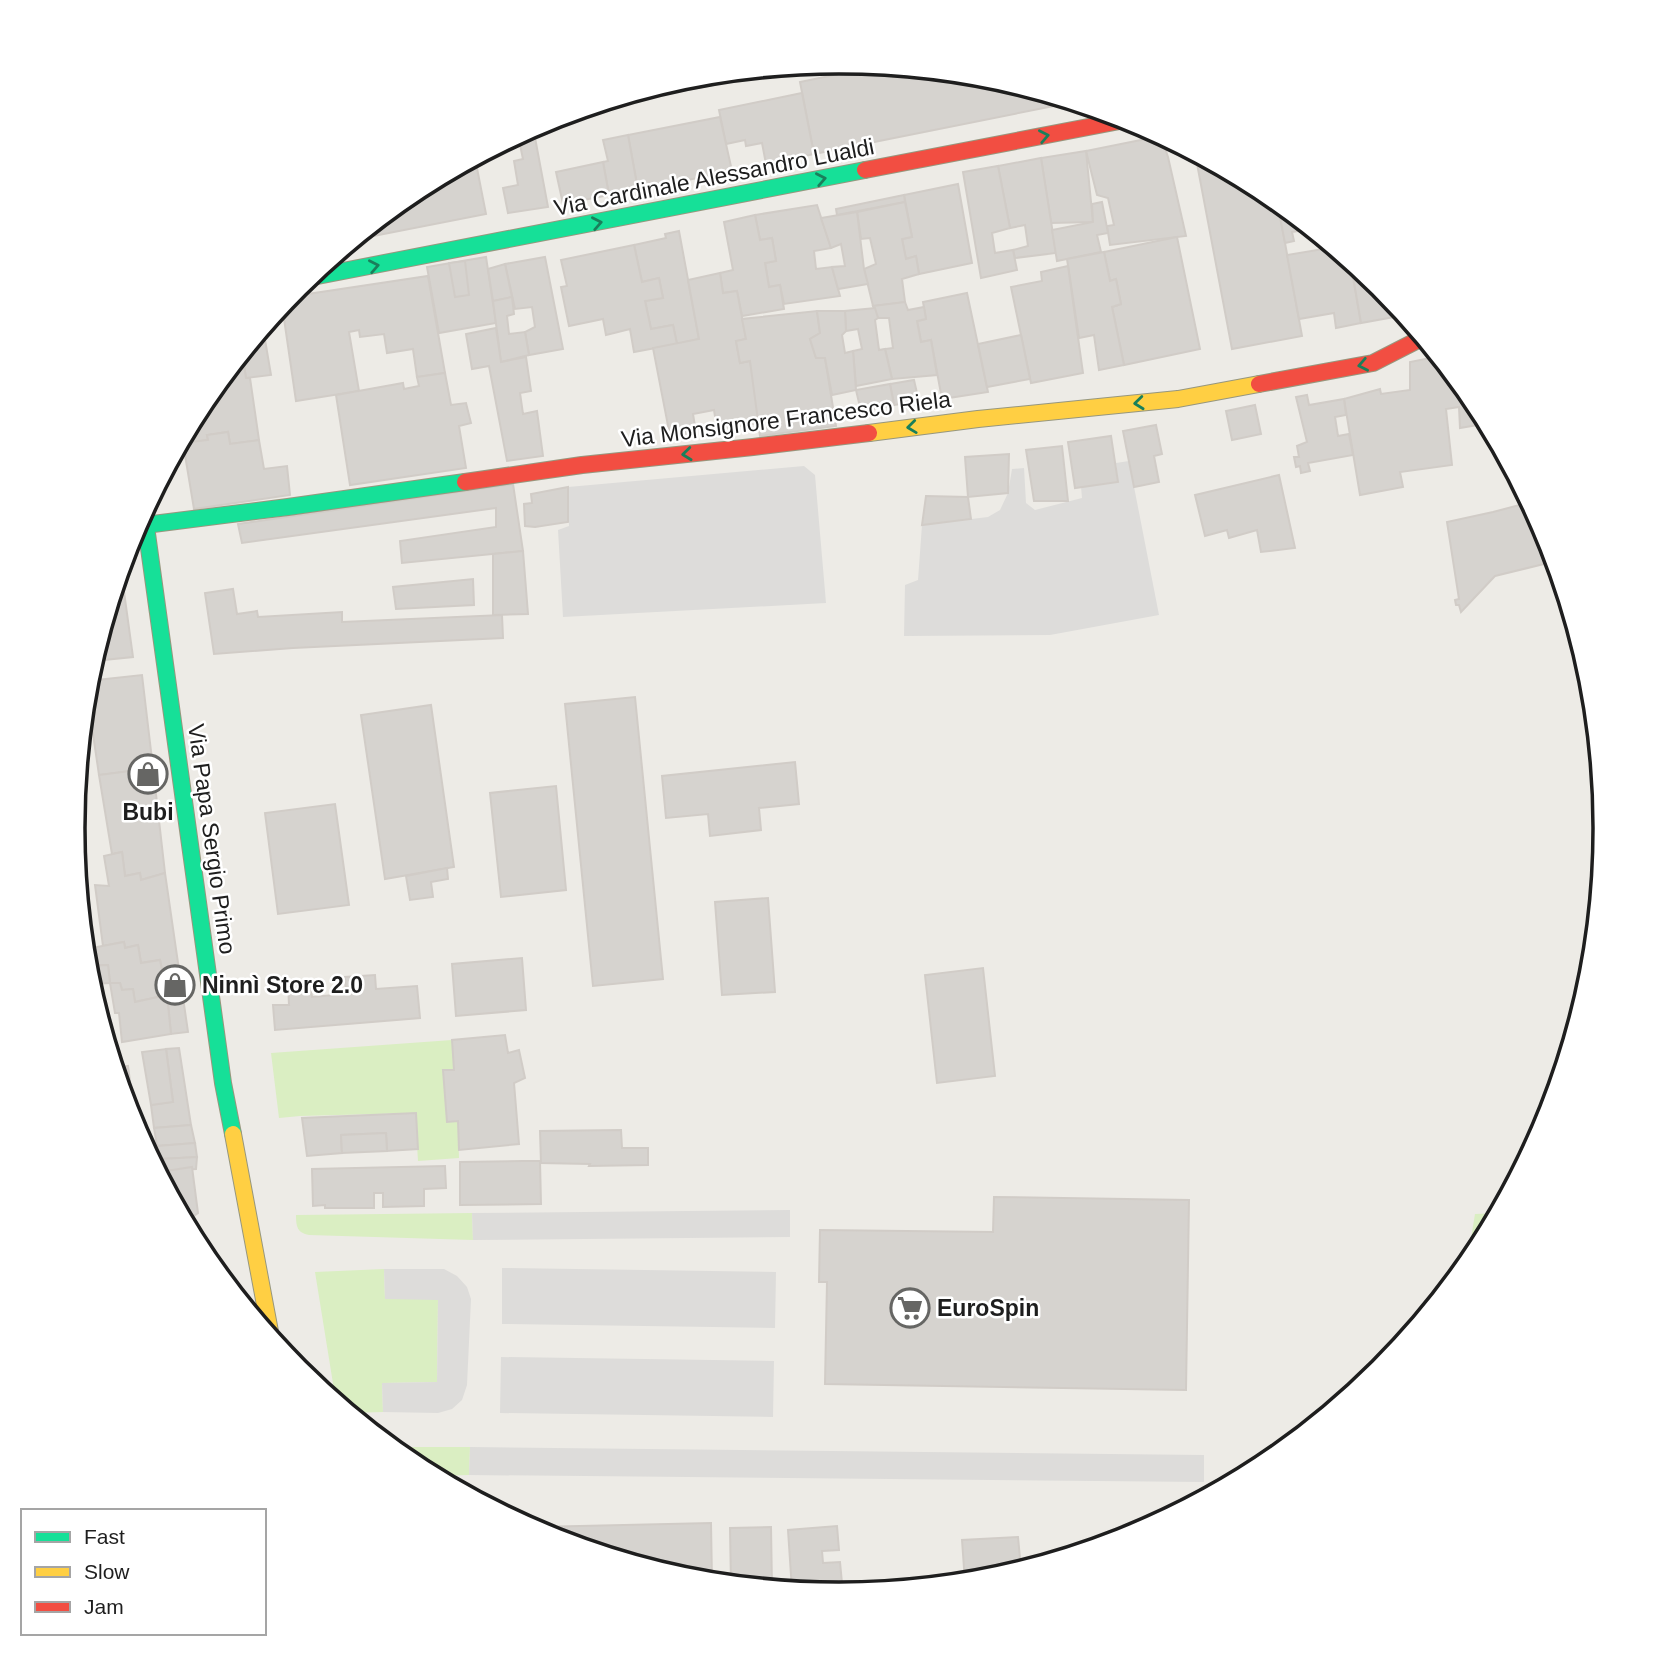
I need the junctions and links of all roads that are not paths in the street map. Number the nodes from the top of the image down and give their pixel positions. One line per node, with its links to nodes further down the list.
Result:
1 (1108, 123): 2 (street, Via Cardinale Alessandro Lualdi, one-way to 1)
2 (329, 274)
3 (1416, 341): 4 (street, Via Monsignore Francesco Riela, one-way to 4)
4 (152, 518)
5 (147, 531): 6 (street, Via Papa Sergio Primo)
6 (267, 1318)

